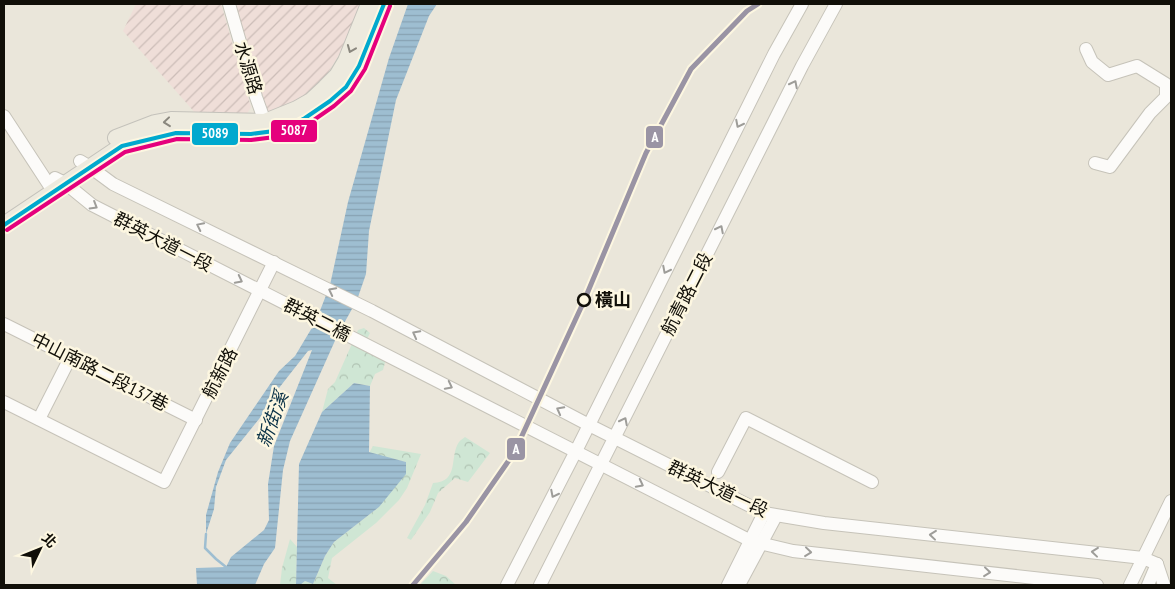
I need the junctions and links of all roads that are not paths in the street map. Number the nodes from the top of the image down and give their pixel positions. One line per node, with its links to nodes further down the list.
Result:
1 (229, 4): 8 (street, 水源路)
2 (369, 4): 8 (main road, one-way to 8)
3 (384, 4): 8 (main road)
4 (802, 4): 25 (street, 航青路二段, one-way to 25)
5 (836, 4): 26 (street, 航青路二段, one-way to 5)
6 (1086, 49): 9 (street)
7 (4, 116): 11 (street, 群英大道一段)
8 (266, 127): 10 (main road)
9 (1095, 163)
10 (85, 164): 11 (main road); 14 (street, 群英大道一段, one-way to 10)
11 (55, 184): 12 (main road); 13 (main road); 16 (street, 群英大道一段, one-way to 16)
12 (4, 212)
13 (4, 225)
14 (274, 262): 15 (street, 群英大道一段); 16 (street, 航新路)
15 (291, 271): 18 (street, 群英二橋, one-way to 15)
16 (260, 291): 17 (street, 群英大道一段); 24 (street, 航新路)
17 (275, 299): 20 (street, 群英二橋)
18 (372, 311): 25 (street, 群英大道一段, one-way to 18)
19 (4, 324): 21 (street, 中山南路二段137巷)
20 (358, 341): 27 (street, 群英大道一段, one-way to 27)
21 (70, 358): 23 (street); 24 (street, 中山南路二段137巷)
22 (4, 402): 23 (street)
23 (39, 420): 24 (street, 航新路)
24 (196, 420)
25 (589, 425): 26 (street, 群英大道一段); 27 (street, 航青路二段)
26 (615, 438): 28 (street, 航青路二段); 32 (street, 群英大道一段)
27 (576, 451): 28 (street, 群英大道一段); 36 (street, 航青路二段, one-way to 36)
28 (601, 464): 33 (street, 群英大道一段, one-way to 33); 37 (street, 航青路二段)
29 (718, 472): 30 (street)
30 (872, 482)
31 (1171, 501): 34 (street)
32 (770, 515): 33 (street); 34 (street, 群英大道一段, one-way to 32)
33 (756, 542): 38 (street); 39 (street); 40 (street, 群英大道一段, one-way to 40)
34 (1143, 558): 35 (street, 群英大道一段); 41 (street)
35 (1157, 564): 42 (street); 43 (street)
36 (507, 585)
37 (540, 585)
38 (728, 585)
39 (739, 585)
40 (1097, 585)
41 (1130, 585)
42 (1148, 585)
43 (1164, 585)

